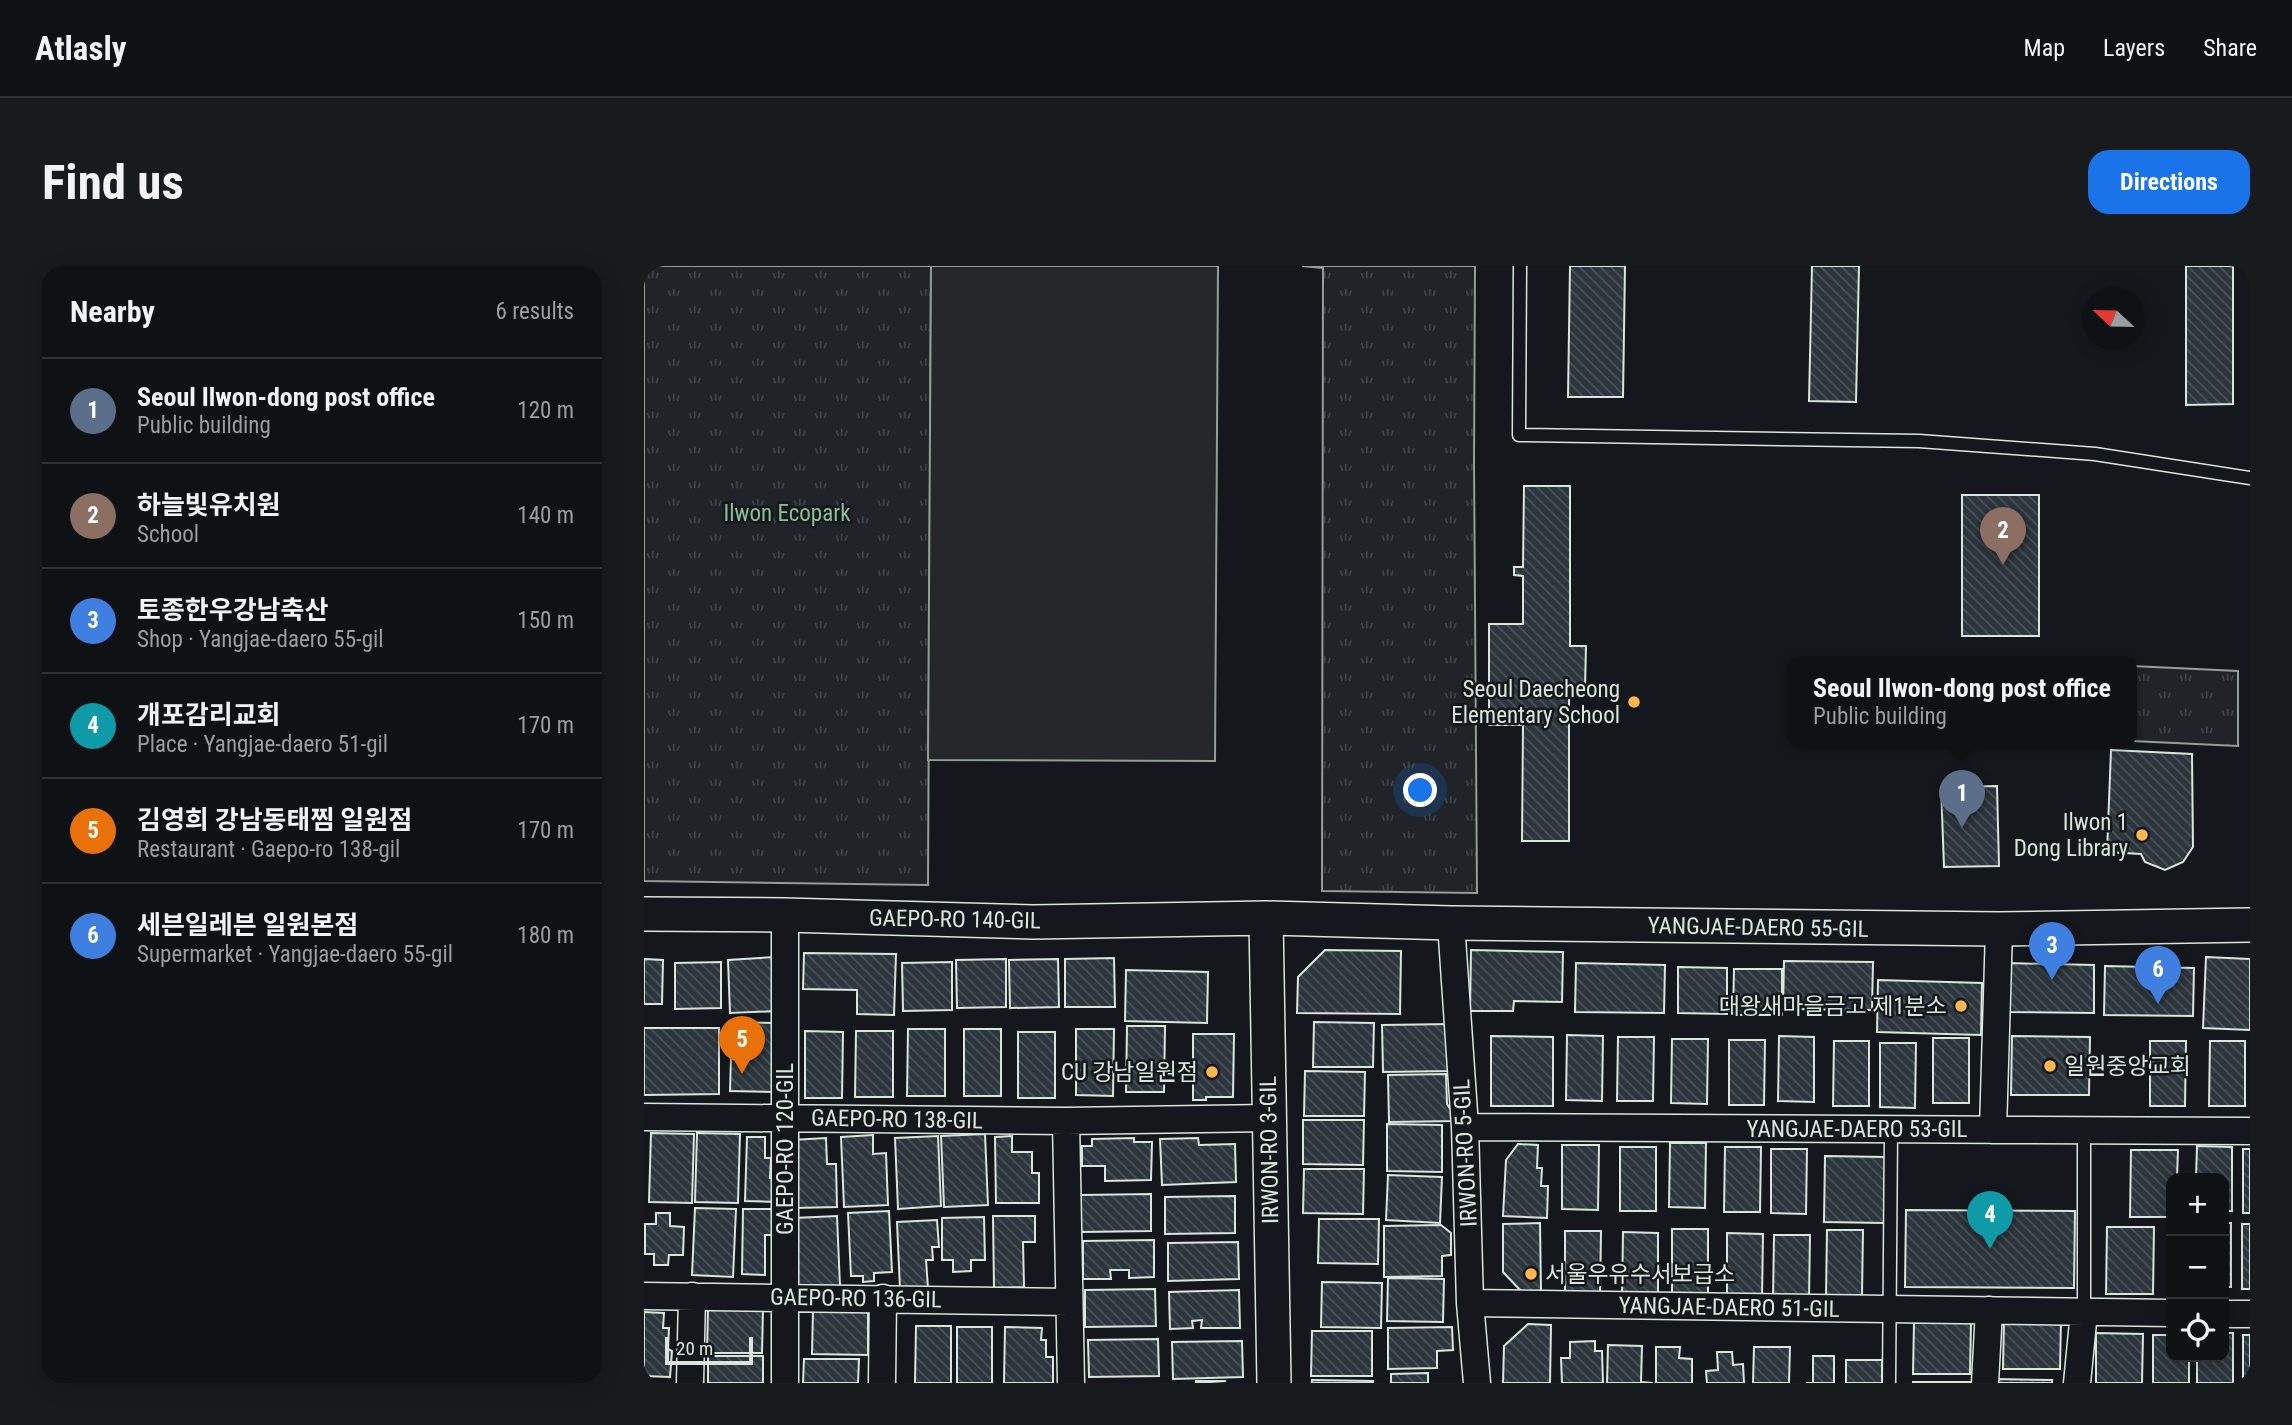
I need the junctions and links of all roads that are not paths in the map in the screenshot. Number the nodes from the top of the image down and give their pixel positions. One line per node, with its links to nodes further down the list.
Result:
1 (1520, 266): 2 (lane)
2 (2250, 478)
3 (644, 914): 4 (street, GAEPO-RO 140-GIL)
4 (785, 915): 5 (street, GAEPO-RO 140-GIL); 10 (street, GAEPO-RO 120-GIL)
5 (1266, 918): 6 (street, YANGJAE-DAERO 55-GIL); 11 (street, IRWON-RO 3-GIL)
6 (1451, 923): 8 (street, YANGJAE-DAERO 55-GIL); 13 (street, IRWON-RO 5-GIL)
7 (2250, 925): 8 (street, YANGJAE-DAERO 55-GIL)
8 (1999, 929): 15 (street)
9 (644, 1117): 10 (street, GAEPO-RO 138-GIL)
10 (785, 1117): 12 (street, GAEPO-RO 138-GIL); 20 (street, GAEPO-RO 120-GIL)
11 (1269, 1118): 12 (street, GAEPO-RO 138-GIL); 34 (street, IRWON-RO 3-GIL)
12 (1066, 1121): 22 (street)
13 (1465, 1127): 14 (street, YANGJAE-DAERO 53-GIL); 23 (street, IRWON-RO 5-GIL)
14 (1891, 1129): 15 (street, YANGJAE-DAERO 53-GIL); 24 (lane)
15 (1993, 1130): 16 (street, YANGJAE-DAERO 53-GIL)
16 (2084, 1130): 17 (street, YANGJAE-DAERO 53-GIL); 26 (lane)
17 (2250, 1131)
18 (644, 1296): 19 (street, GAEPO-RO 136-GIL)
19 (692, 1296): 20 (street, GAEPO-RO 136-GIL); 30 (street)
20 (785, 1297): 21 (street, GAEPO-RO 136-GIL); 31 (street, GAEPO-RO 120-GIL)
21 (883, 1298): 22 (street, GAEPO-RO 136-GIL); 32 (street)
22 (1069, 1302): 33 (street)
23 (1470, 1303): 24 (street, YANGJAE-DAERO 51-GIL); 35 (street, IRWON-RO 5-GIL)
24 (1891, 1309): 25 (street, YANGJAE-DAERO 51-GIL); 36 (lane)
25 (1989, 1310): 26 (street, YANGJAE-DAERO 51-GIL); 37 (street)
26 (2084, 1312): 27 (street, YANGJAE-DAERO 51-GIL); 38 (street)
27 (2166, 1313)
28 (2229, 1314): 29 (street)
29 (2250, 1314)
30 (690, 1383)
31 (785, 1383)
32 (883, 1383)
33 (1071, 1383)
34 (1274, 1383)
35 (1477, 1383)
36 (1889, 1383)
37 (1985, 1383)
38 (2077, 1383)

